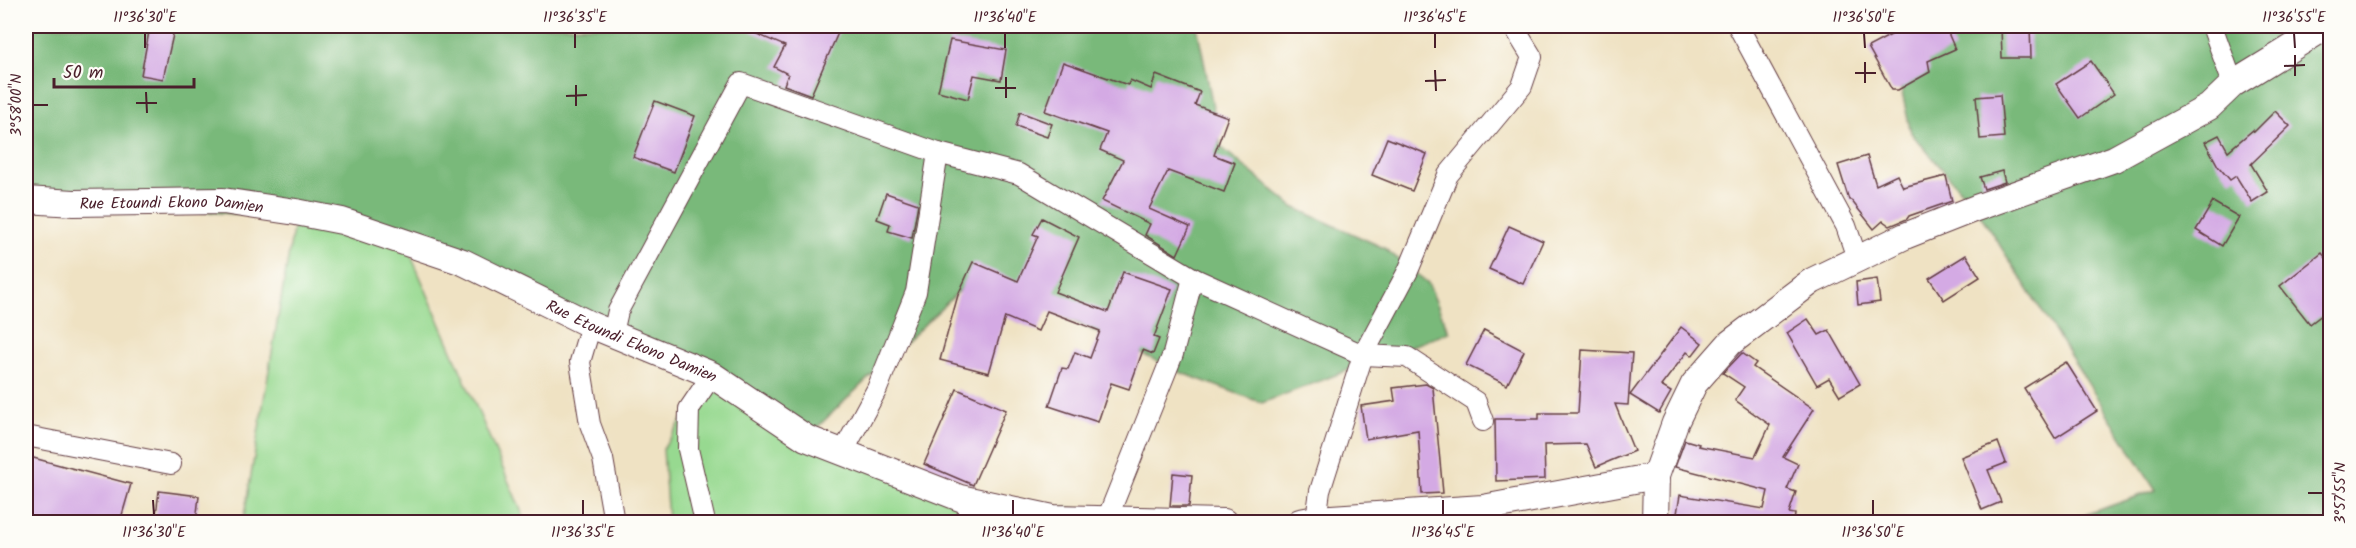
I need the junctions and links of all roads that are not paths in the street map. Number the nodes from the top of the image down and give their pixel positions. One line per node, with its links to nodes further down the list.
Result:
1 (1513, 26): 11 (street)
2 (1738, 26): 8 (street)
3 (2212, 26): 5 (street)
4 (2327, 26): 5 (street)
5 (2233, 84): 8 (street)
6 (938, 153): 9 (street); 10 (street); 15 (street)
7 (26, 201): 10 (street, Rue Etoundi Ekono Damien)
8 (1857, 258): 17 (street)
9 (1193, 278): 11 (street); 19 (street)
10 (602, 329): 12 (street, Rue Etoundi Ekono Damien); 21 (street)
11 (1363, 355): 13 (street); 20 (street)
12 (712, 375): 15 (street, Rue Etoundi Ekono Damien); 22 (street)
13 (1483, 421)
14 (26, 436): 16 (street)
15 (843, 452): 18 (street, Rue Etoundi Ekono Damien)
16 (171, 464)
17 (1656, 476): 20 (street); 24 (street)
18 (968, 511): 19 (street, Rue Etoundi Ekono Damien)
19 (1114, 520): 23 (street, Rue Etoundi Ekono Damien)
20 (1308, 521)
21 (614, 522)
22 (705, 522)
23 (1224, 522)
24 (1655, 522)

